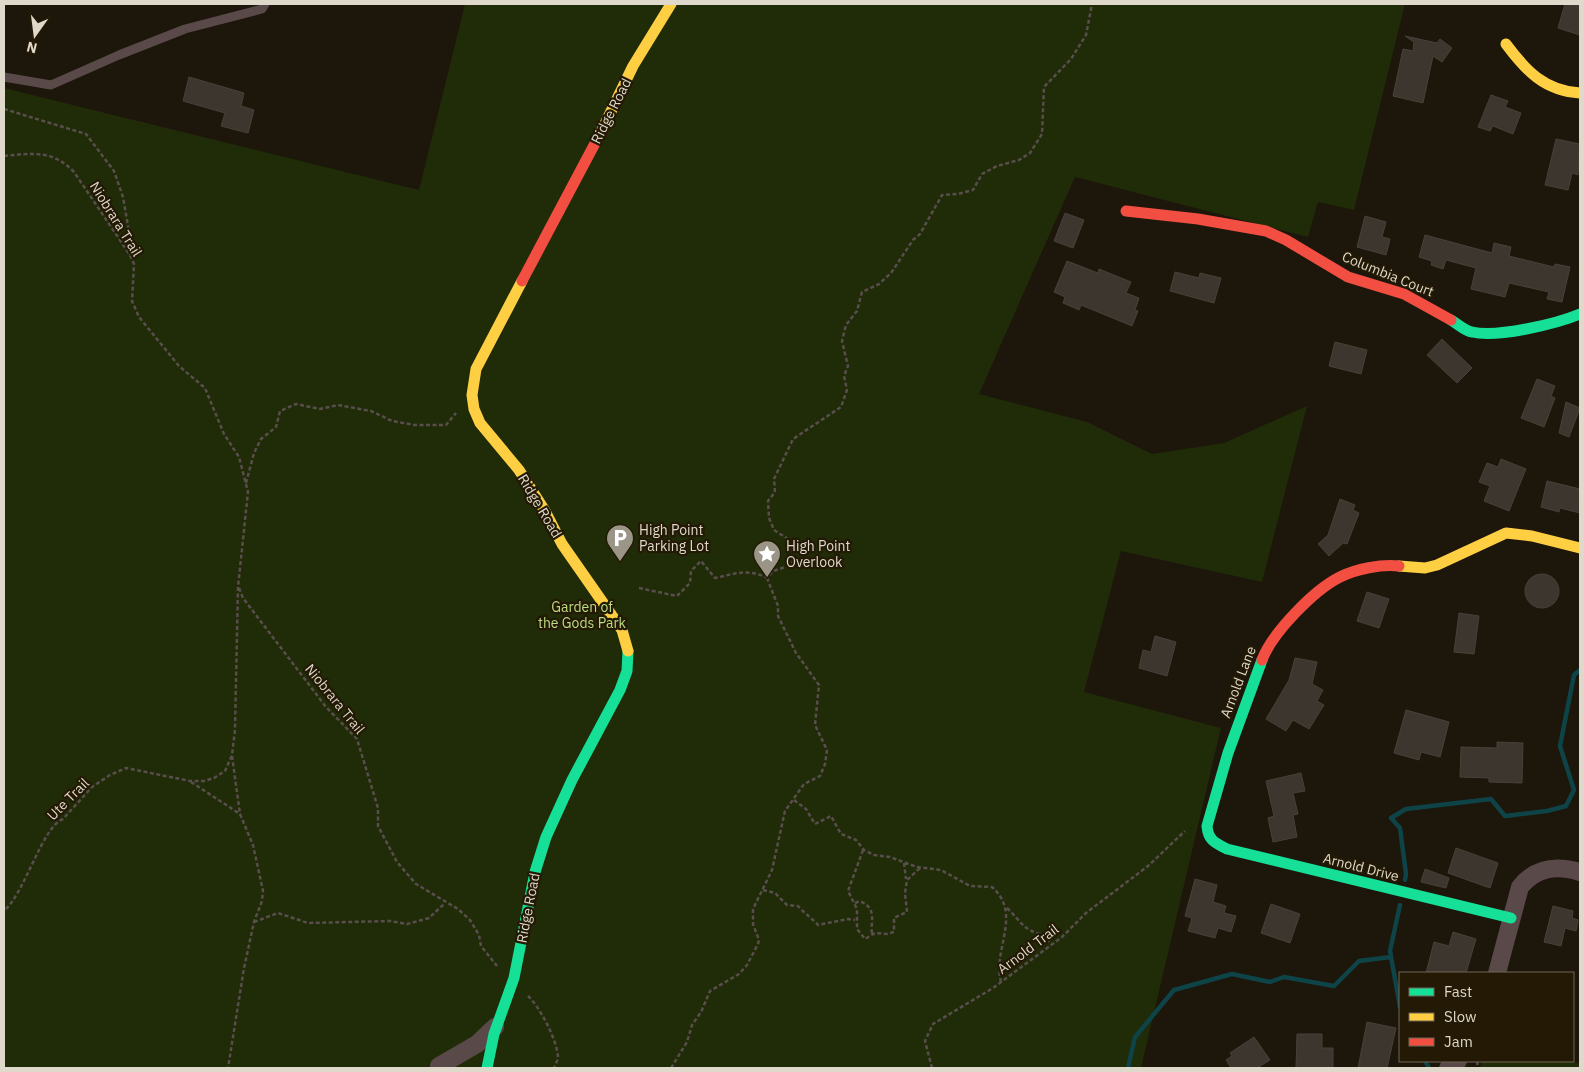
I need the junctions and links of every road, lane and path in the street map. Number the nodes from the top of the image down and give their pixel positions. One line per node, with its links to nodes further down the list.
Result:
1 (265, 4): 5 (lane)
2 (671, 4): 40 (street, Ridge Road)
3 (1092, 4): 15 (path)
4 (1506, 44): 6 (street)
5 (4, 77)
6 (1580, 93)
7 (4, 109): 10 (path)
8 (4, 156): 10 (path, Niobrara Trail)
9 (1126, 211): 11 (street, Columbia Court)
10 (130, 254): 13 (path, Niobrara Trail)
11 (1580, 314)
12 (458, 412): 13 (path)
13 (246, 484): 16 (path, Niobrara Trail)
14 (1580, 548): 23 (street, Arnold Lane)
15 (766, 578): 17 (path); 20 (path)
16 (238, 587): 18 (path, Niobrara Trail); 31 (path, Niobrara Trail)
17 (639, 588)
18 (232, 755): 19 (path, Niobrara Trail); 21 (path)
19 (190, 781): 21 (path); 33 (path, Ute Trail)
20 (793, 800): 24 (path); 29 (path)
21 (240, 814): 36 (path)
22 (1186, 831): 38 (path, Arnold Trail)
23 (1208, 836): 34 (street, Arnold Drive)
24 (863, 848): 25 (path); 30 (path)
25 (904, 863): 26 (path); 28 (path)
26 (921, 868): 28 (path); 32 (path)
27 (1580, 872): 34 (street)
28 (906, 880): 37 (path)
29 (763, 890): 35 (path); 47 (path)
30 (855, 902): 35 (path); 37 (path)
31 (445, 903): 36 (path); 40 (path, Niobrara Trail)
32 (1006, 906): 38 (path); 41 (path)
33 (4, 911)
34 (1511, 918): 39 (street)
35 (855, 920): 37 (path)
36 (254, 922): 44 (path)
37 (872, 936)
38 (1052, 945): 41 (path, Arnold Trail)
39 (1497, 972)
40 (514, 978): 42 (street, Ridge Road); 46 (path, Niobrara Trail)
41 (1000, 982): 48 (path, Arnold Trail)
42 (495, 1027): 43 (street, Ridge Road); 45 (street, Ridge Road)
43 (437, 1067)
44 (228, 1068)
45 (488, 1068)
46 (554, 1068)
47 (671, 1068)
48 (932, 1068)

